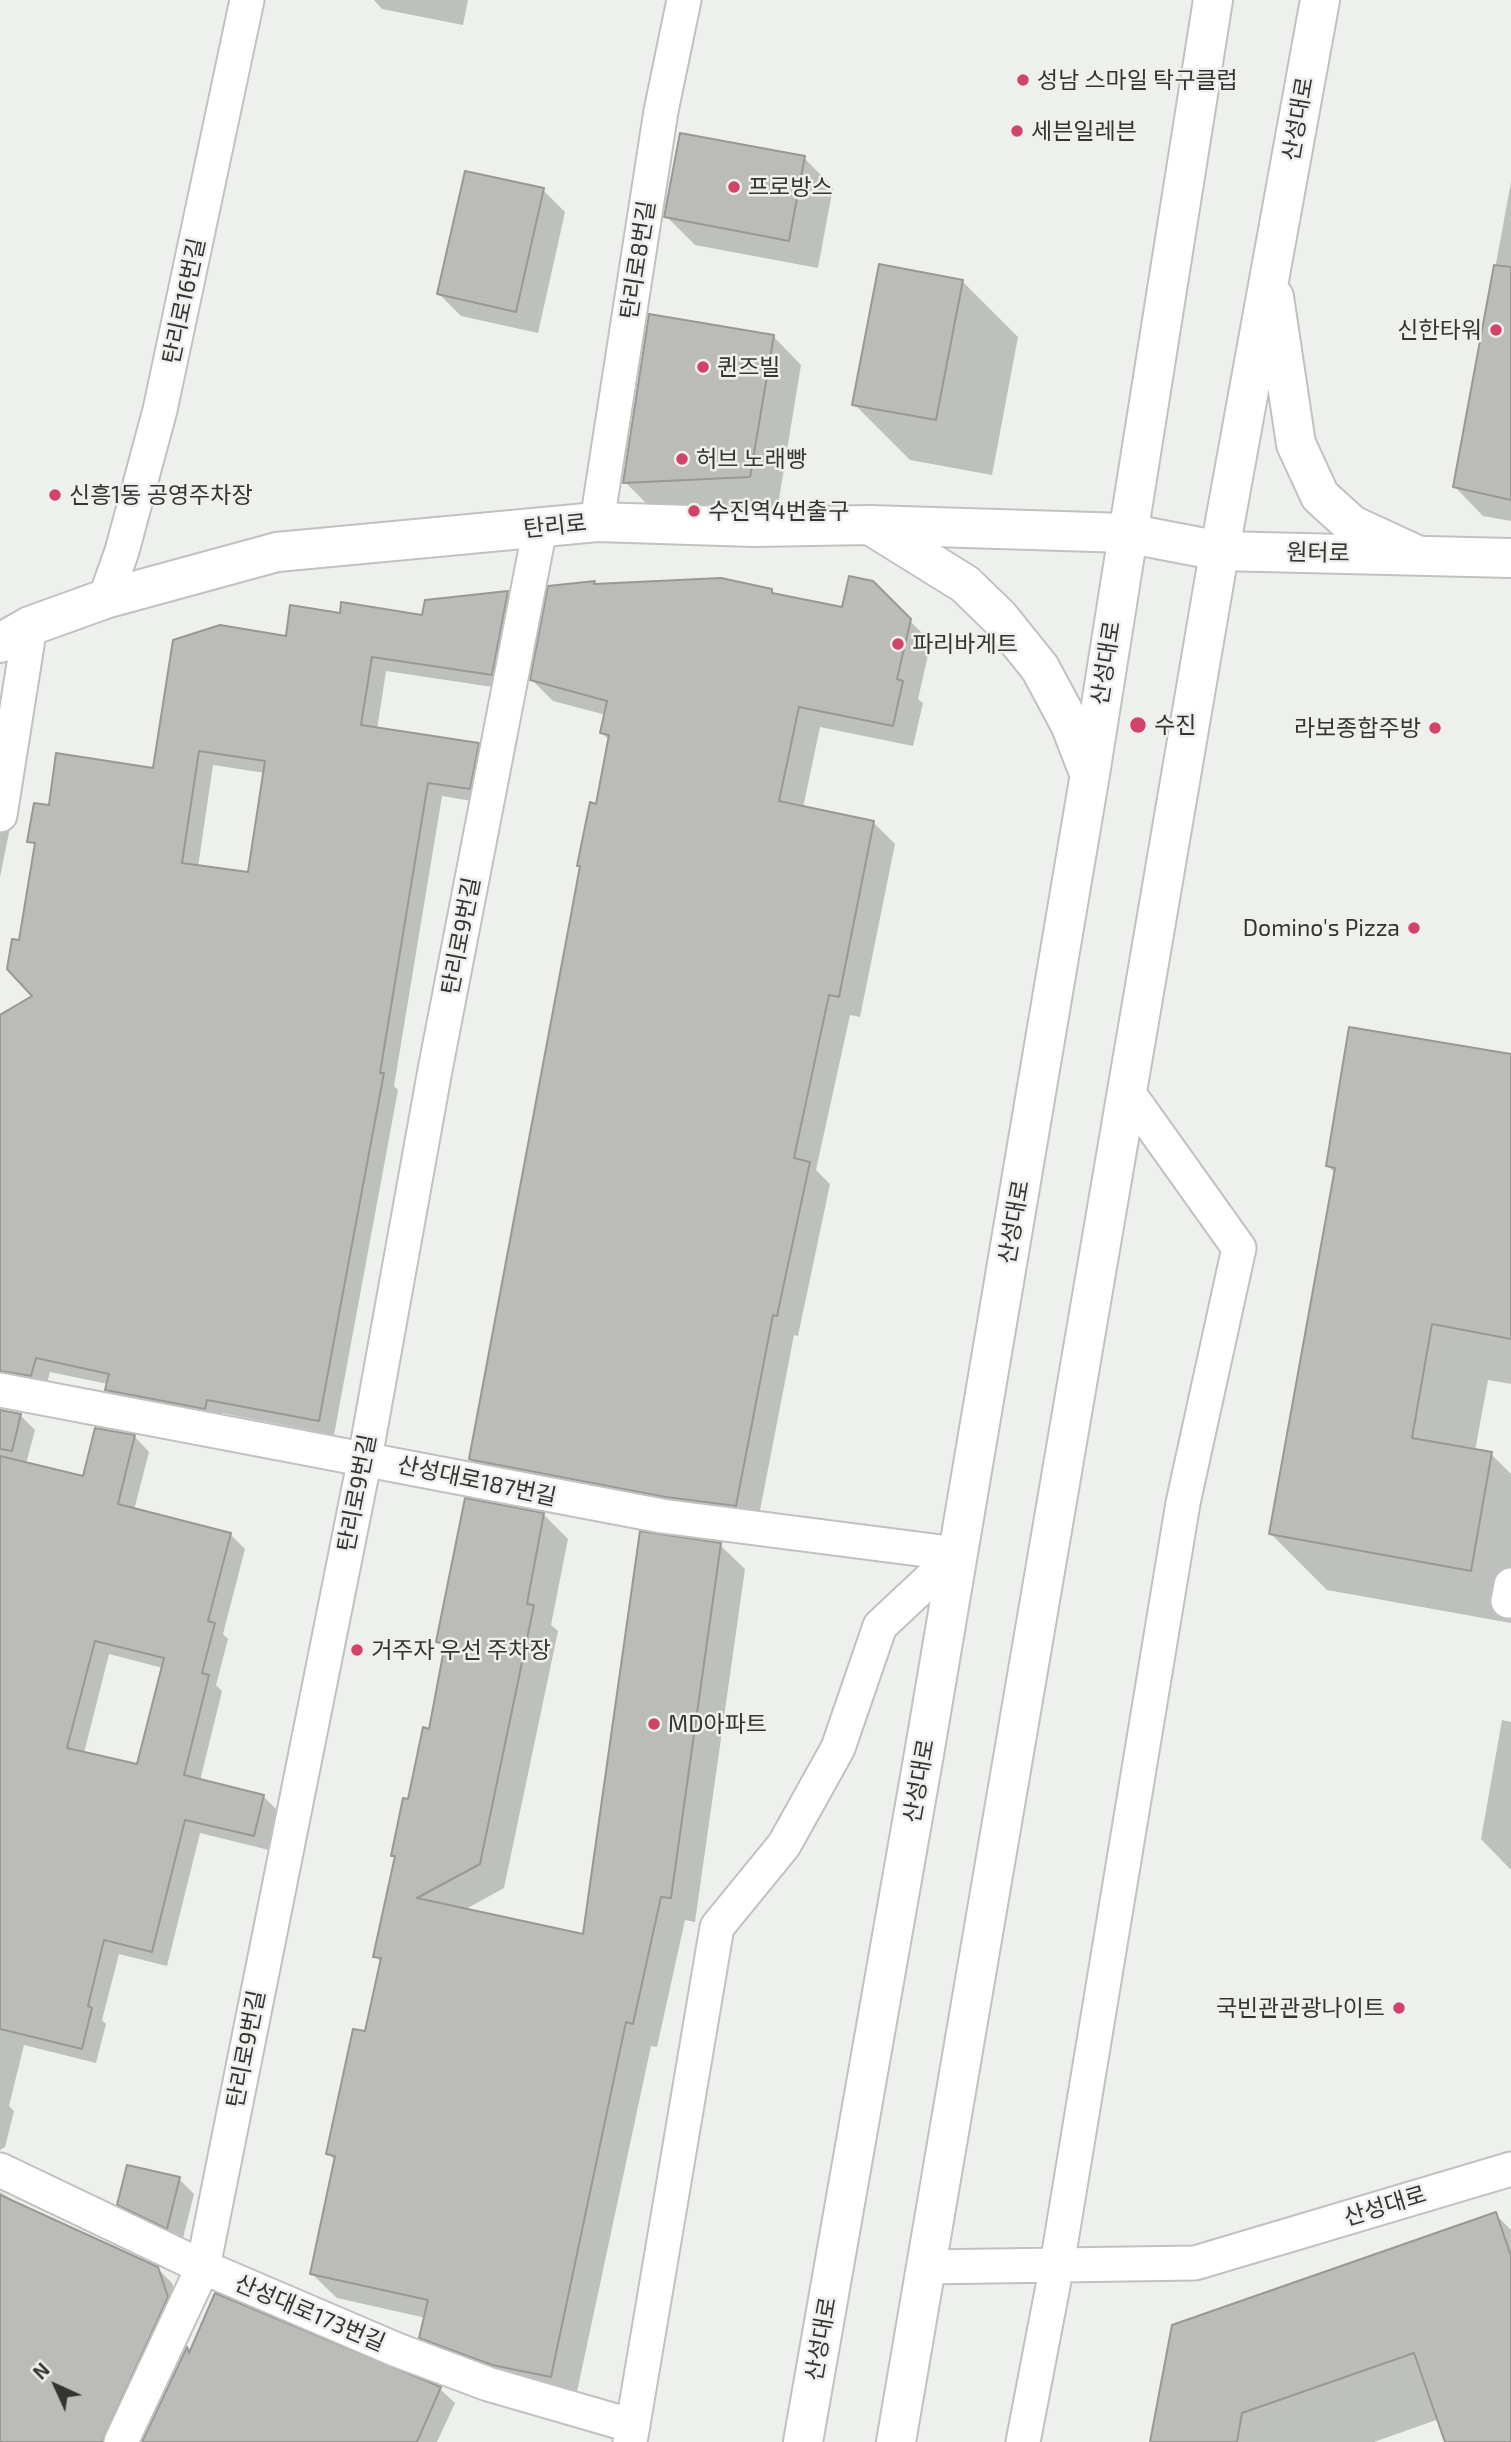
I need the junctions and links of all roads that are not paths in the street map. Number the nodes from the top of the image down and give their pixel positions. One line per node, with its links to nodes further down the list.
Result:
1 (247, 0): 13 (street, 탄리로16번길)
2 (684, 0): 6 (street, 탄리로8번길)
3 (1213, 0): 9 (main road, 산성대로)
4 (1320, 0): 5 (main road, 산성대로)
5 (1270, 272): 10 (main road, 산성대로); 11 (main road)
6 (597, 522): 7 (main road, 탄리로); 8 (main road, 탄리로)
7 (870, 525): 9 (main road, 탄리로); 15 (main road)
8 (540, 528): 13 (main road, 탄리로); 19 (street, 탄리로9번길)
9 (1126, 533): 10 (main road, 원터로); 15 (main road, 산성대로)
10 (1220, 551): 11 (main road, 원터로); 17 (main road, 산성대로)
11 (1416, 555): 12 (main road, 원터로)
12 (1511, 558)
13 (105, 599): 14 (main road, 탄리로)
14 (15, 634): 16 (street)
15 (1090, 775): 20 (main road, 산성대로)
16 (0, 815)
17 (1128, 1091): 23 (street); 24 (main road, 산성대로)
18 (0, 1390): 19 (street, 산성대로187번길)
19 (365, 1458): 20 (street, 산성대로187번길); 25 (street, 탄리로9번길)
20 (957, 1554): 26 (street); 28 (main road, 산성대로)
21 (1511, 2169): 23 (street, 산성대로)
22 (0, 2170): 25 (street, 산성대로173번길)
23 (1057, 2265): 24 (street, 산성대로); 30 (street)
24 (925, 2266): 29 (main road, 산성대로)
25 (202, 2267): 26 (street, 산성대로173번길); 27 (street, 탄리로9번길)
26 (631, 2434)
27 (121, 2442)
28 (803, 2442)
29 (896, 2442)
30 (1023, 2442)

